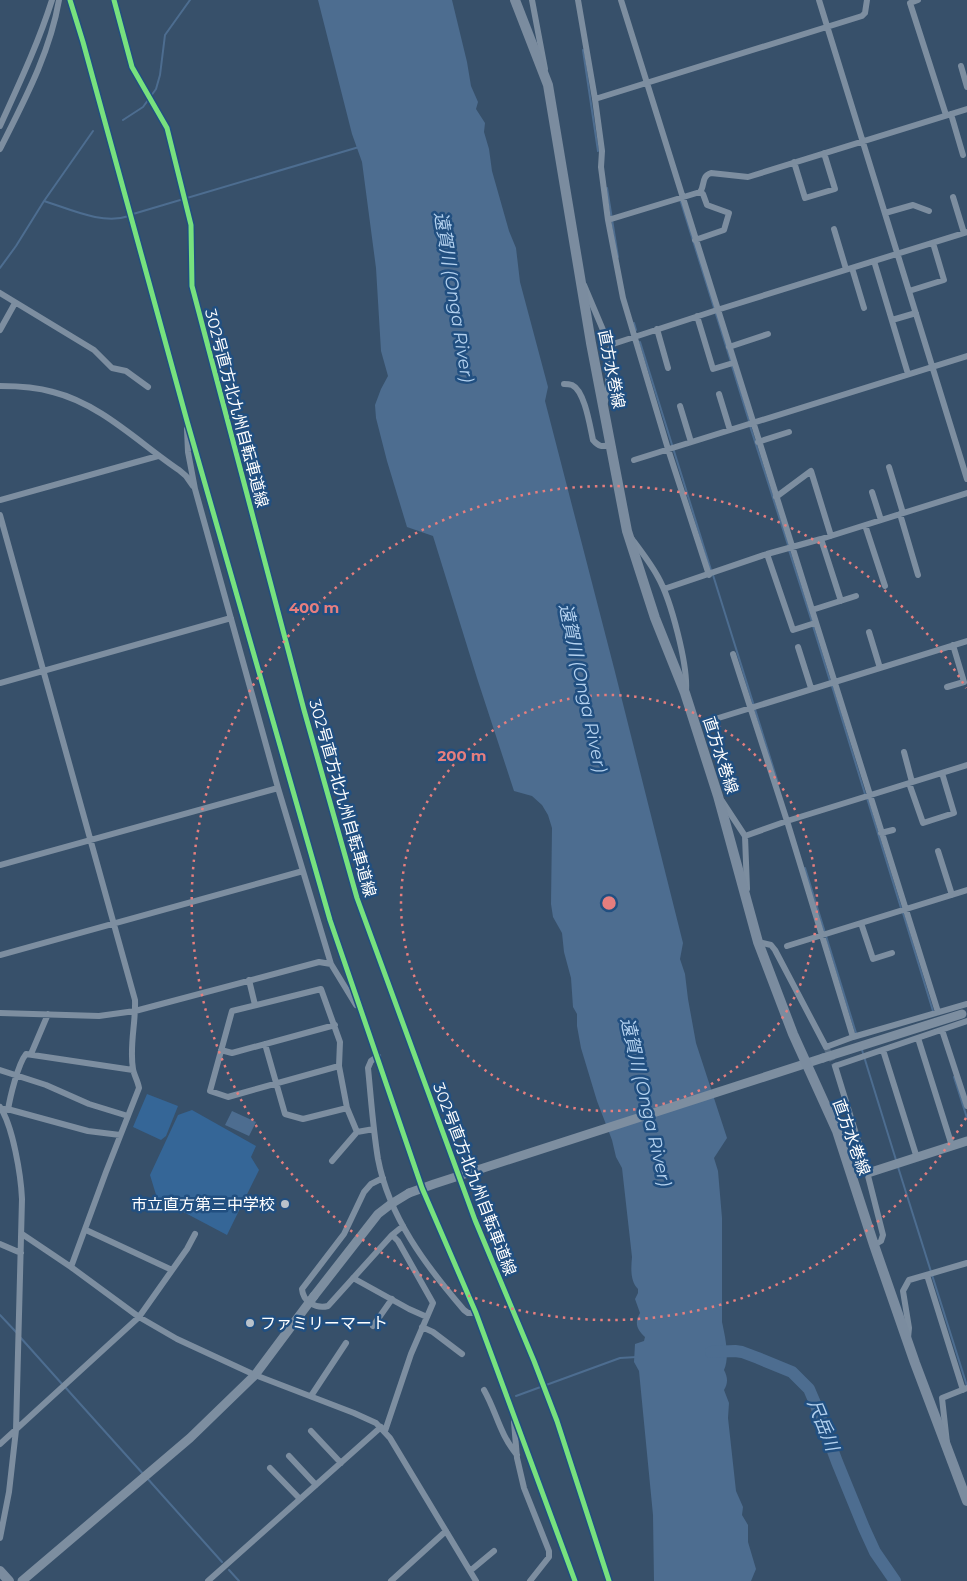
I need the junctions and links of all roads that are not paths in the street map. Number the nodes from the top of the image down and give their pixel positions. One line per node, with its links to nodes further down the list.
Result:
1 (52, 0): 19 (street)
2 (59, 0): 21 (street)
3 (70, 0): 64 (street)
4 (515, 0): 14 (main road, 直方水巻線)
5 (532, 0): 14 (street)
6 (578, 0): 16 (street)
7 (621, 0): 13 (street)
8 (818, 0): 11 (street)
9 (867, 0): 11 (street)
10 (918, 0): 18 (street)
11 (827, 27): 13 (street); 20 (street)
12 (960, 66): 15 (street)
13 (645, 84): 16 (street); 27 (street)
14 (548, 85): 38 (main road, 直方水巻線)
15 (967, 87)
16 (595, 99): 30 (street)
17 (967, 109): 18 (street)
18 (948, 115): 20 (street); 23 (street)
19 (0, 126)
20 (862, 141): 22 (street); 29 (street)
21 (0, 149)
22 (824, 153): 24 (street); 24 (street)
23 (963, 156)
24 (794, 162): 25 (street)
25 (700, 192): 27 (street); 33 (street)
26 (953, 196): 32 (street)
27 (681, 199): 30 (street); 33 (street)
28 (929, 212): 29 (street)
29 (885, 213): 35 (street)
30 (611, 220): 50 (street)
31 (834, 230): 37 (street)
32 (966, 233): 34 (street)
33 (695, 240): 43 (street)
34 (933, 243): 35 (street); 39 (street)
35 (898, 254): 36 (street); 39 (street)
36 (874, 261): 37 (street); 46 (street)
37 (849, 269): 42 (street); 43 (street)
38 (581, 278): 51 (street); 63 (main road, 直方水巻線)
39 (909, 291): 44 (street)
40 (0, 293): 41 (street)
41 (15, 303): 48 (street); 60 (street)
42 (864, 308)
43 (716, 310): 45 (street); 52 (street)
44 (916, 313): 46 (street); 55 (street)
45 (697, 316): 47 (street); 54 (street)
46 (892, 320): 57 (street)
47 (657, 329): 50 (street); 56 (street)
48 (0, 330)
49 (768, 334): 52 (street)
50 (634, 337): 51 (street); 71 (street)
51 (613, 344): 63 (street)
52 (728, 347): 54 (street)
53 (967, 356): 55 (street)
54 (732, 363): 65 (street)
55 (932, 366): 57 (street); 75 (street)
56 (668, 368)
57 (908, 374): 65 (street)
58 (564, 384): 70 (street)
59 (0, 386): 72 (street)
60 (148, 387)
61 (719, 394): 66 (street)
62 (680, 406): 68 (street)
63 (604, 408): 70 (main road, 直方水巻線)
64 (187, 421): 76 (street); 148 (street)
65 (751, 423): 66 (street); 69 (street)
66 (730, 430): 68 (street)
67 (789, 432): 69 (street)
68 (691, 442): 71 (street)
69 (758, 442): 79 (street)
70 (610, 445): 85 (main road, 直方水巻線)
71 (672, 448): 73 (street); 90 (street)
72 (158, 456): 76 (street); 80 (street)
73 (634, 460)
74 (889, 467): 81 (street)
75 (967, 479)
76 (195, 488): 97 (street)
77 (872, 492): 83 (street)
78 (967, 493): 81 (street)
79 (776, 497): 86 (street); 88 (street)
80 (0, 500)
81 (901, 514): 83 (street); 91 (street)
82 (0, 515): 105 (street)
83 (881, 520): 84 (street)
84 (865, 525): 86 (street); 92 (street)
85 (627, 531): 93 (street); 110 (main road, 直方水巻線)
86 (831, 536): 87 (street)
87 (821, 539): 88 (street); 95 (street)
88 (789, 548): 89 (street); 96 (street)
89 (767, 554): 90 (street); 98 (street)
90 (711, 574): 93 (street)
91 (918, 575)
92 (885, 586)
93 (664, 589): 110 (street)
94 (856, 596): 95 (street)
95 (841, 601): 96 (street)
96 (812, 610): 98 (street)
97 (231, 618): 105 (street); 117 (street)
98 (813, 624): 106 (street)
99 (869, 632): 104 (street)
100 (967, 641): 101 (street)
101 (953, 645): 104 (street); 108 (street)
102 (798, 647): 109 (street)
103 (733, 654): 111 (street)
104 (880, 668): 106 (street)
105 (43, 671): 107 (street); 124 (street)
106 (831, 682): 109 (street); 119 (street)
107 (0, 683)
108 (947, 687)
109 (811, 688): 111 (street)
110 (686, 693): 118 (main road, 直方水巻線)
111 (753, 707): 112 (street); 120 (street)
112 (712, 720)
113 (904, 752): 116 (street)
114 (967, 765): 115 (street)
115 (942, 773): 116 (street); 116 (street)
116 (911, 783): 119 (street)
117 (278, 788): 124 (street); 127 (street)
118 (718, 796): 123 (street); 130 (main road, 直方水巻線)
119 (867, 796): 120 (street); 122 (street)
120 (788, 820): 123 (street); 134 (street)
121 (893, 830): 122 (street)
122 (881, 833): 131 (street)
123 (745, 836): 130 (street)
124 (91, 841): 126 (street); 133 (street)
125 (938, 851): 129 (street)
126 (0, 865)
127 (303, 871): 133 (street); 139 (street)
128 (967, 890): 129 (street)
129 (952, 895): 131 (street)
130 (747, 900): 135 (main road, 直方水巻線)
131 (903, 910): 132 (street); 145 (street)
132 (861, 923): 134 (street); 137 (street)
133 (114, 924): 138 (street); 143 (street)
134 (824, 935): 136 (street); 151 (street)
135 (758, 942): 151 (street); 158 (main road, 直方水巻線)
136 (787, 946)
137 (892, 953)
138 (0, 955)
139 (331, 964): 140 (street); 148 (street)
140 (249, 980): 142 (street); 143 (street)
141 (967, 1004): 145 (street)
142 (255, 1005): 149 (street); 154 (street)
143 (136, 1011): 146 (street); 161 (street)
144 (0, 1013): 146 (street)
145 (935, 1013): 151 (street)
146 (48, 1014): 156 (street)
147 (965, 1016): 150 (street); 158 (street, bridge)
148 (363, 1019): 157 (street)
149 (335, 1025): 153 (street); 159 (street)
150 (940, 1031): 152 (street); 164 (street)
151 (856, 1036)
152 (918, 1038): 155 (street); 172 (street)
153 (265, 1044): 154 (street); 163 (street)
154 (221, 1050): 163 (street)
155 (883, 1050): 173 (street); 175 (street)
156 (31, 1054): 161 (street); 162 (street)
157 (378, 1056): 168 (street); 177 (street)
158 (803, 1064): 177 (street); 184 (main road, 直方水巻線)
159 (339, 1066): 163 (street); 165 (street)
160 (0, 1070): 162 (street)
161 (133, 1070): 167 (street)
162 (17, 1076): 166 (street); 167 (street)
163 (277, 1083): 165 (street)
164 (967, 1106)
165 (347, 1108): 169 (street)
166 (3, 1109): 170 (street); 180 (street)
167 (128, 1116): 170 (street)
168 (374, 1129): 169 (street); 176 (street)
169 (357, 1132): 174 (street)
170 (120, 1135): 179 (street)
171 (967, 1141): 172 (street)
172 (952, 1146): 173 (street)
173 (917, 1158): 175 (street)
174 (332, 1161)
175 (868, 1173): 184 (street)
176 (383, 1178): 178 (street); 191 (street)
177 (422, 1188): 191 (street, bridge); 193 (street)
178 (403, 1226): 182 (street); 193 (street)
179 (86, 1230): 187 (street); 188 (street)
180 (22, 1234): 185 (street); 187 (street)
181 (195, 1234): 188 (street)
182 (392, 1235): 190 (street); 195 (street)
183 (0, 1244): 185 (street)
184 (874, 1246): 199 (main road, 直方水巻線)
185 (21, 1253): 207 (street)
186 (967, 1263): 189 (street)
187 (71, 1267): 194 (street)
188 (172, 1270): 194 (street)
189 (930, 1274): 199 (street); 202 (street)
190 (353, 1278): 191 (street); 192 (street)
191 (312, 1299): 201 (street)
192 (392, 1299): 195 (street); 196 (street)
193 (476, 1313): 205 (street)
194 (139, 1317): 201 (street); 207 (street)
195 (427, 1317): 197 (street)
196 (373, 1326)
197 (422, 1327): 200 (street); 206 (street)
198 (346, 1342): 204 (street)
199 (908, 1342): 210 (main road, 直方水巻線)
200 (462, 1354)
201 (255, 1375): 204 (street); 224 (street)
202 (965, 1389): 210 (street)
203 (484, 1390): 211 (street)
204 (311, 1396): 206 (street)
205 (514, 1414): 211 (street); 229 (street)
206 (383, 1429): 213 (street); 218 (street)
207 (16, 1430): 209 (street); 219 (street)
208 (311, 1432): 213 (street)
209 (0, 1444)
210 (947, 1451): 217 (main road, 直方水巻線)
211 (517, 1455): 228 (street)
212 (289, 1456): 215 (street)
213 (341, 1463): 215 (street)
214 (270, 1468): 216 (street)
215 (316, 1485): 216 (street)
216 (300, 1499): 225 (street)
217 (967, 1501)
218 (446, 1531): 222 (street); 226 (street)
219 (0, 1538)
220 (494, 1551): 222 (street)
221 (0, 1571): 223 (main road)
222 (470, 1571): 227 (street)
223 (9, 1581)
224 (22, 1581)
225 (208, 1581)
226 (391, 1581)
227 (476, 1581)
228 (530, 1581)
229 (574, 1581)

